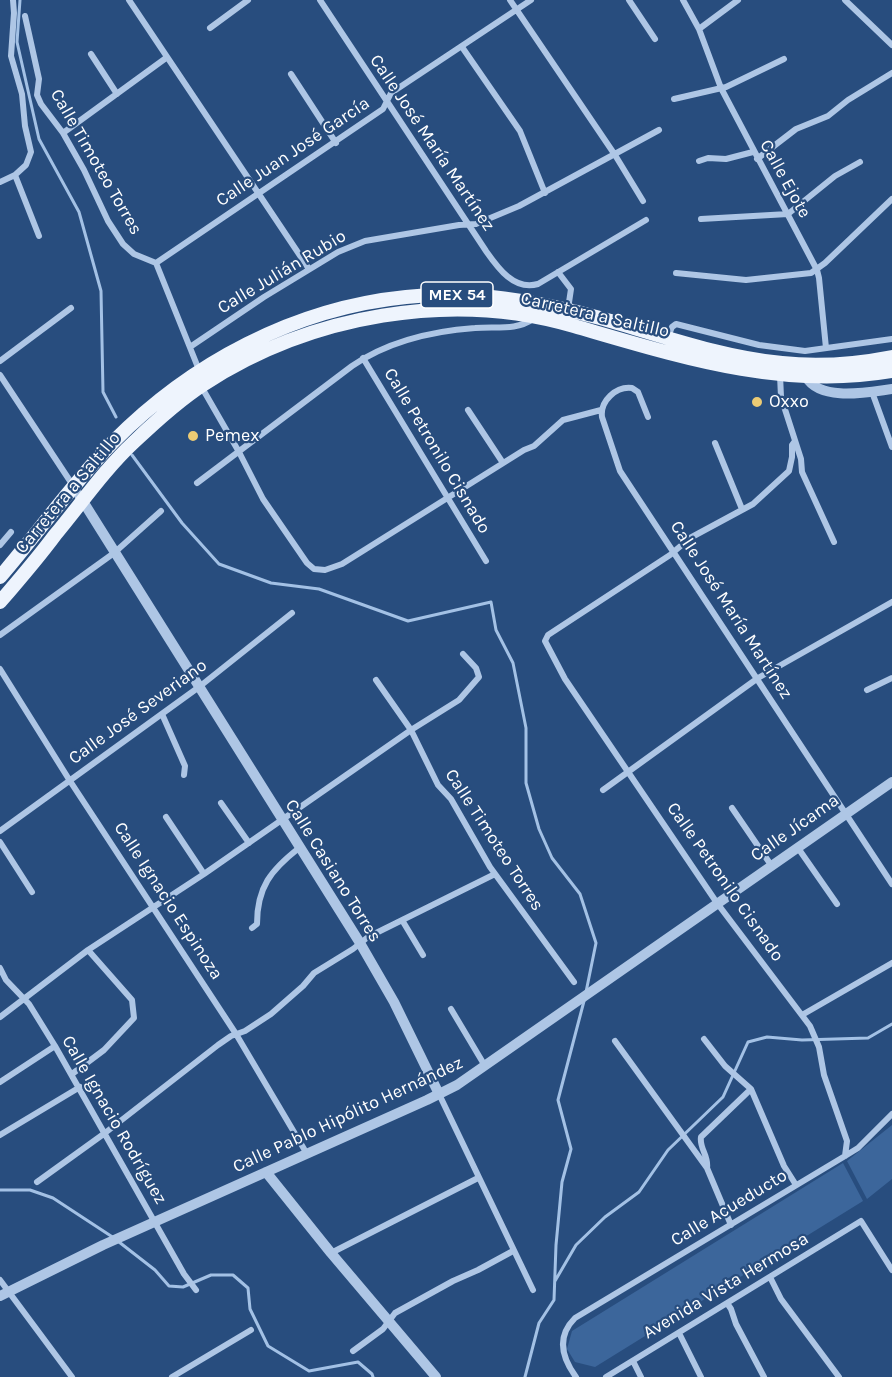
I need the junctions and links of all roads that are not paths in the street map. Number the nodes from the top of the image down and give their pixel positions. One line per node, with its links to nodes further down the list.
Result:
1 (13, 0): 24 (street)
2 (129, 0): 19 (street)
3 (248, 0): 13 (street)
4 (320, 0): 28 (street, Calle José María Martínez)
5 (510, 0): 11 (street)
6 (531, 0): 11 (street, Calle Juan José García)
7 (629, 0): 15 (street)
8 (682, 0): 14 (street, Calle Ejote)
9 (738, 0): 14 (street)
10 (845, 0): 16 (street)
11 (516, 10): 17 (street, Calle Juan José García); 33 (street)
12 (25, 16): 26 (street, Calle Timoteo Torres)
13 (210, 28)
14 (699, 29): 23 (street, Calle Ejote)
15 (655, 39)
16 (892, 45)
17 (462, 46): 28 (street, Calle Juan José García); 39 (street)
18 (91, 54): 25 (street)
19 (166, 58): 25 (street); 40 (street)
20 (784, 59): 23 (street)
21 (892, 73): 34 (street)
22 (291, 74): 31 (street)
23 (721, 88): 27 (street); 32 (street, Calle Ejote)
24 (22, 94): 26 (street); 37 (street)
25 (117, 94): 30 (street)
26 (37, 95): 30 (street, Calle Timoteo Torres)
27 (675, 99)
28 (387, 103): 31 (street, Calle Juan José García); 46 (street, Calle José María Martínez)
29 (659, 130): 33 (street, Calle Julián Rubio)
30 (63, 133): 48 (street, Calle Timoteo Torres)
31 (336, 143): 40 (street, Calle Juan José García)
32 (753, 152): 34 (street, Calle Ejote); 35 (street)
33 (615, 155): 39 (street, Calle Julián Rubio); 42 (street)
34 (757, 159): 43 (street, Calle Ejote)
35 (699, 161)
36 (860, 162): 43 (street)
37 (15, 174): 38 (street); 47 (street)
38 (0, 182)
39 (545, 193): 46 (street, Calle Julián Rubio)
40 (260, 194): 48 (street, Calle Juan José García); 49 (street)
41 (892, 199): 50 (street)
42 (643, 201)
43 (788, 214): 44 (street); 50 (street, Calle Ejote)
44 (701, 219)
45 (646, 220): 51 (street)
46 (468, 225): 49 (street, Calle Julián Rubio); 53 (street, Calle José María Martínez)
47 (39, 236)
48 (156, 264): 61 (street)
49 (309, 269): 61 (street, Calle Julián Rubio)
50 (817, 270): 52 (street); 62 (street, Calle Ejote)
51 (558, 272): 53 (street); 56 (street)
52 (676, 273)
53 (533, 285): 54 (street)
54 (532, 302): 56 (main road, Carretera a Saltillo / MEX 54); 67 (main road, Carretera a Saltillo / MEX 54)
55 (71, 308): 66 (street)
56 (568, 310): 58 (main road, Carretera a Saltillo / MEX 54)
57 (536, 317): 64 (street); 70 (main road, Carretera a Saltillo / MEX 54); 72 (main road, Carretera a Saltillo / MEX 54)
58 (668, 337): 60 (street); 65 (main road, Carretera a Saltillo / MEX 54)
59 (892, 339): 62 (street)
60 (759, 345): 62 (street); 65 (street)
61 (190, 346): 67 (street)
62 (826, 348)
63 (892, 357): 65 (main road, Carretera a Saltillo / MEX 54)
64 (363, 358): 81 (street); 85 (street, Calle Petronilo Cisnado)
65 (756, 359)
66 (0, 361)
67 (199, 371): 84 (main road, Carretera a Saltillo / MEX 54)
68 (892, 371): 71 (main road, Carretera a Saltillo / MEX 54)
69 (0, 375): 84 (street)
70 (780, 375): 71 (main road, Carretera a Saltillo / MEX 54); 78 (street)
71 (806, 377): 74 (street)
72 (201, 386): 81 (street); 86 (main road, Carretera a Saltillo / MEX 54)
73 (892, 389): 74 (street)
74 (872, 392): 80 (street)
75 (468, 410): 82 (street)
76 (601, 410): 77 (street); 82 (street); 92 (street, Calle José María Martínez)
77 (648, 417)
78 (795, 441): 87 (street); 90 (street)
79 (715, 443): 87 (street)
80 (892, 447)
81 (239, 452): 83 (street); 85 (street)
82 (503, 463): 85 (street)
83 (197, 483)
84 (74, 487): 86 (street, Calle Casiano Torres); 95 (main road, Carretera a Saltillo / MEX 54)
85 (448, 496): 94 (street, Calle Petronilo Cisnado)
86 (82, 500): 93 (street, Calle Casiano Torres); 96 (main road, Carretera a Saltillo / MEX 54)
87 (742, 509): 92 (street)
88 (161, 511): 93 (street)
89 (11, 532): 91 (street)
90 (834, 542)
91 (0, 545)
92 (674, 550): 102 (street, Calle José María Martínez); 109 (street, Calle Petronilo Cisnado)
93 (114, 553): 99 (street); 105 (street, Calle Casiano Torres)
94 (486, 561)
95 (0, 577)
96 (0, 602)
97 (892, 602): 102 (street)
98 (291, 613): 105 (street, Calle José Severiano)
99 (0, 635)
100 (463, 654): 108 (street)
101 (0, 669): 111 (street, Calle Ignacio Espinoza)
102 (758, 678): 109 (street); 116 (street, Calle José María Martínez)
103 (892, 678): 106 (street)
104 (376, 680): 108 (street, Calle Timoteo Torres)
105 (199, 687): 107 (street, Calle José Severiano); 118 (street, Calle Casiano Torres)
106 (867, 690)
107 (162, 714): 110 (street); 111 (street, Calle José Severiano)
108 (411, 730): 118 (street); 126 (street, Calle Timoteo Torres)
109 (629, 771): 113 (street); 129 (street, Calle Petronilo Cisnado)
110 (184, 775)
111 (70, 781): 119 (street, Calle José Severiano); 131 (street, Calle Ignacio Espinoza)
112 (892, 782): 116 (street, Calle Jícama)
113 (603, 790)
114 (221, 803): 121 (street)
115 (732, 808): 124 (street)
116 (846, 813): 122 (street, Calle Jícama); 127 (street, Calle José María Martínez)
117 (166, 817): 125 (street)
118 (282, 820): 121 (street); 123 (street, Calle Casiano Torres)
119 (0, 831)
120 (0, 843): 128 (street)
121 (249, 843): 125 (street)
122 (797, 847): 124 (street, Calle Jícama); 130 (street)
123 (299, 848): 133 (street); 134 (street, Calle Casiano Torres)
124 (771, 865): 129 (street, Calle Jícama)
125 (204, 874): 131 (street)
126 (495, 874): 132 (street); 139 (street, Calle Timoteo Torres)
127 (892, 884)
128 (32, 892)
129 (717, 903): 142 (street, Calle Petronilo Cisnado); 148 (street, Calle Pablo Hipólito Hernández)
130 (837, 904)
131 (153, 908): 135 (street); 144 (street, Calle Ignacio Espinoza)
132 (402, 920): 134 (street); 136 (street)
133 (252, 928)
134 (360, 943): 144 (street); 153 (street, Calle Casiano Torres)
135 (88, 950): 140 (street); 149 (street)
136 (423, 955)
137 (892, 963): 142 (street)
138 (0, 968): 140 (street, Calle Ignacio Rodríguez)
139 (574, 982)
140 (22, 998): 143 (street); 147 (street, Calle Ignacio Rodríguez)
141 (451, 1009): 148 (street)
142 (802, 1015): 158 (street, Calle Petronilo Cisnado)
143 (0, 1017)
144 (236, 1035): 155 (street); 157 (street, Calle Ignacio Espinoza)
145 (704, 1039): 152 (street)
146 (615, 1041): 159 (street)
147 (55, 1046): 149 (street, Calle Ignacio Rodríguez); 150 (street)
148 (486, 1067): 153 (street, Calle Pablo Hipólito Hernández)
149 (72, 1074): 151 (street, Calle Ignacio Rodríguez)
150 (0, 1082)
151 (80, 1087): 155 (street, Calle Ignacio Rodríguez); 156 (street)
152 (751, 1089): 159 (street); 163 (street)
153 (439, 1094): 157 (street, Calle Pablo Hipólito Hernández); 161 (street, Calle Casiano Torres)
154 (892, 1114): 158 (street, Calle Acueducto)
155 (105, 1133): 162 (street); 164 (street, Calle Ignacio Rodríguez)
156 (0, 1135)
157 (307, 1154): 160 (street, Calle Pablo Hipólito Hernández)
158 (845, 1156): 163 (street, Calle Acueducto)
159 (707, 1168): 165 (street)
160 (266, 1172): 164 (street, Calle Pablo Hipólito Hernández); 167 (street)
161 (478, 1178): 166 (street, Calle Casiano Torres); 167 (street)
162 (37, 1182)
163 (796, 1185): 165 (street, Calle Acueducto)
164 (154, 1222): 171 (street, Calle Ignacio Rodríguez); 173 (street, Calle Pablo Hipólito Hernández)
165 (731, 1225): 185 (street, Calle Acueducto)
166 (513, 1251): 172 (street, Calle Casiano Torres); 175 (street)
167 (331, 1253): 175 (street)
168 (892, 1270): 169 (street, Avenida Vista Hermosa)
169 (770, 1277): 174 (street, Avenida Vista Hermosa); 190 (street)
170 (0, 1280): 173 (street)
171 (196, 1289)
172 (533, 1290)
173 (4, 1293): 181 (street)
174 (727, 1304): 177 (street, Avenida Vista Hermosa); 189 (street)
175 (388, 1322): 178 (street); 184 (street)
176 (251, 1330): 180 (street)
177 (679, 1333): 179 (street, Avenida Vista Hermosa); 188 (street)
178 (353, 1351)
179 (633, 1361): 186 (street, Avenida Vista Hermosa); 187 (street)
180 (183, 1371): 182 (street); 183 (street)
181 (72, 1377)
182 (172, 1377)
183 (188, 1377)
184 (436, 1377)
185 (576, 1377)
186 (606, 1377)
187 (641, 1377)
188 (701, 1377)
189 (764, 1377)
190 (839, 1377)

